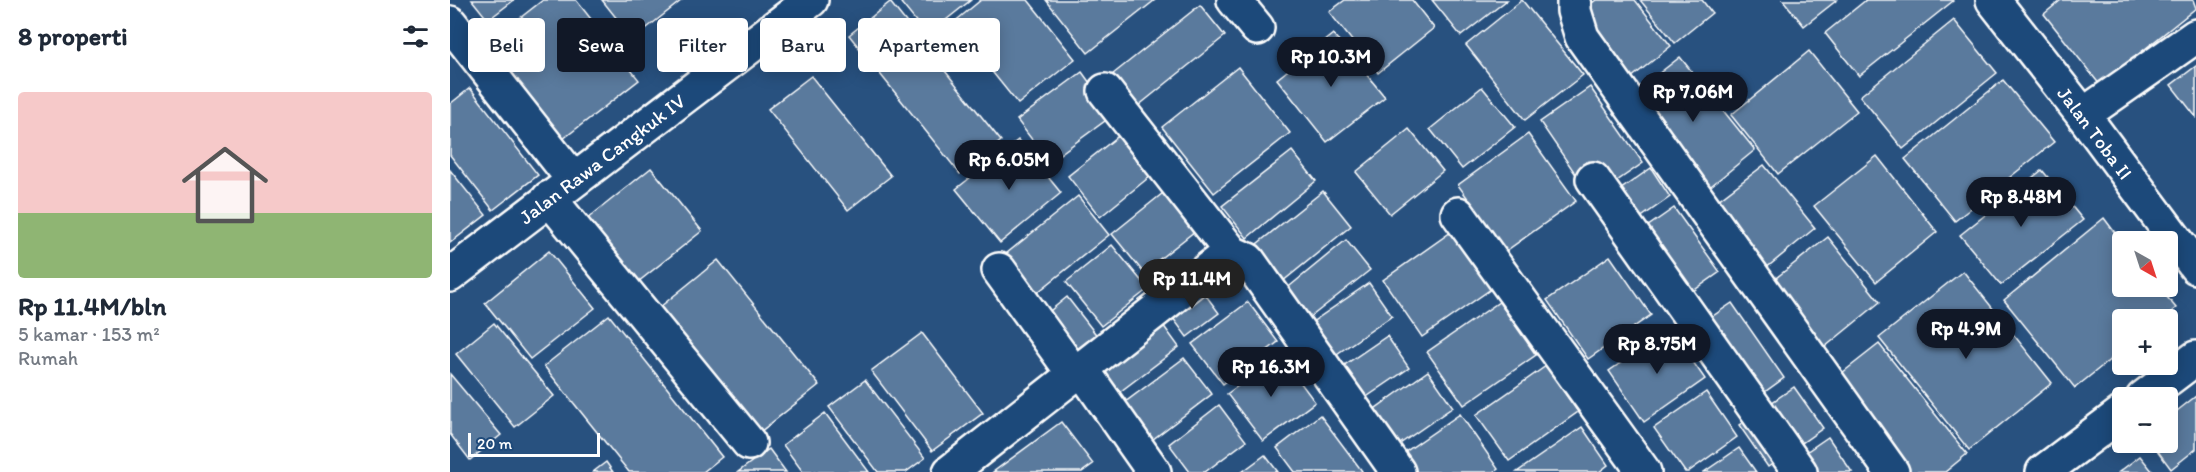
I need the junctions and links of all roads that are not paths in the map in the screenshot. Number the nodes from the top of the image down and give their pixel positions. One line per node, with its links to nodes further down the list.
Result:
1 (811, 0): 11 (street, Jalan Rawa Cangkuk IV)
2 (1234, 0): 6 (street)
3 (1574, 0): 27 (street)
4 (1993, 0): 9 (street, Jalan Toba II)
5 (450, 23): 11 (street)
6 (1257, 28)
7 (2196, 36): 9 (street)
8 (1104, 91): 13 (street)
9 (2083, 116): 14 (street, Jalan Toba II)
10 (1593, 179): 26 (street)
11 (561, 189): 16 (street, Jalan Rawa Cangkuk IV); 21 (street)
12 (1458, 214): 25 (street)
13 (1232, 253): 18 (street); 24 (street)
14 (2196, 267)
15 (999, 270): 18 (street)
16 (450, 275)
17 (2196, 358): 19 (street)
18 (1077, 371): 22 (street); 23 (street)
19 (2158, 387)
20 (2112, 420): 28 (street)
21 (749, 442)
22 (950, 472)
23 (1154, 472)
24 (1398, 472)
25 (1644, 472)
26 (1800, 472)
27 (1893, 472)
28 (2043, 472)

